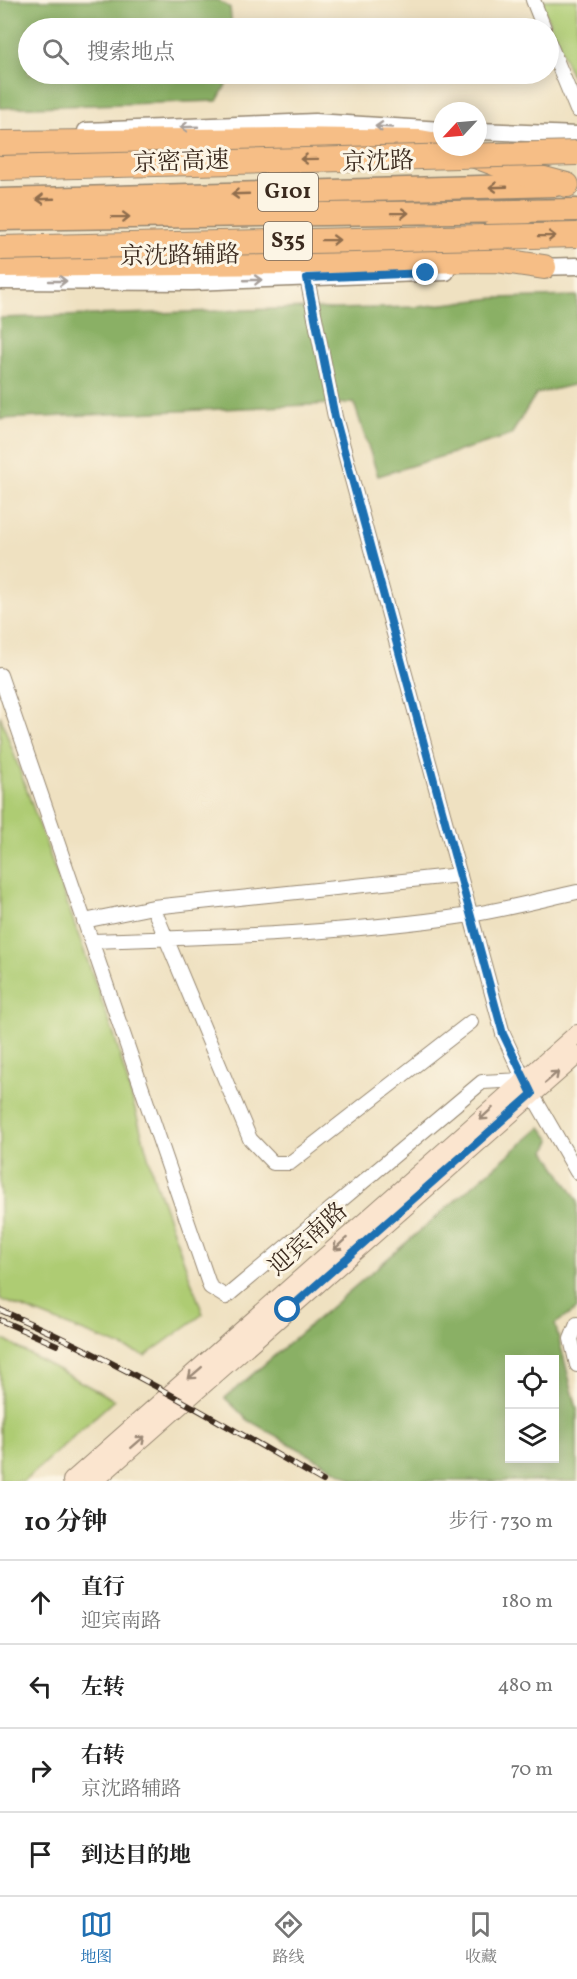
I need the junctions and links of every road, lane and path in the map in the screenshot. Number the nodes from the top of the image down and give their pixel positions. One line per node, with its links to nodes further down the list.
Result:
1 (532, 0): 2 (street)
2 (540, 18)
3 (559, 65): 4 (street)
4 (577, 110)
5 (433, 129): 7 (street, one-way to 7)
6 (487, 131): 8 (street)
7 (0, 134)
8 (577, 135)
9 (0, 143): 10 (highway)
10 (433, 144)
11 (577, 153): 13 (highway, 京密高速, one-way to 13, bridge)
12 (474, 156): 14 (highway)
13 (0, 168)
14 (572, 185): 15 (highway, 京沈路 / G101, one-way to 15)
15 (0, 200)
16 (577, 210): 17 (highway, 京沈路 / G101)
17 (526, 211): 18 (highway, 京沈路 / G101, one-way to 17); 21 (highway)
18 (0, 219)
19 (577, 235): 20 (highway, S35, one-way to 19, bridge)
20 (0, 248)
21 (450, 261): 22 (highway); 24 (highway)
22 (0, 266)
23 (577, 266): 24 (street, 京沈路辅路)
24 (544, 267): 25 (street, 京沈路辅路)
25 (307, 278): 26 (street, 京沈路辅路, one-way to 25); 28 (street)
26 (0, 281)
27 (0, 675): 32 (street)
28 (460, 875): 30 (street); 31 (street)
29 (577, 892): 31 (street)
30 (153, 907): 32 (street); 33 (street)
31 (471, 914): 33 (street); 38 (street)
32 (84, 921): 34 (street)
33 (165, 939): 34 (street); 35 (street)
34 (91, 941): 38 (street)
35 (471, 1022)
36 (577, 1034): 38 (main road, 迎宾南路)
37 (577, 1055): 38 (main road, 迎宾南路, one-way to 37)
38 (528, 1087): 39 (street); 42 (main road, 迎宾南路, one-way to 42); 43 (main road, 迎宾南路, one-way to 38)
39 (577, 1172)
40 (577, 1324): 41 (street)
41 (577, 1365)
42 (72, 1481)
43 (94, 1481)

